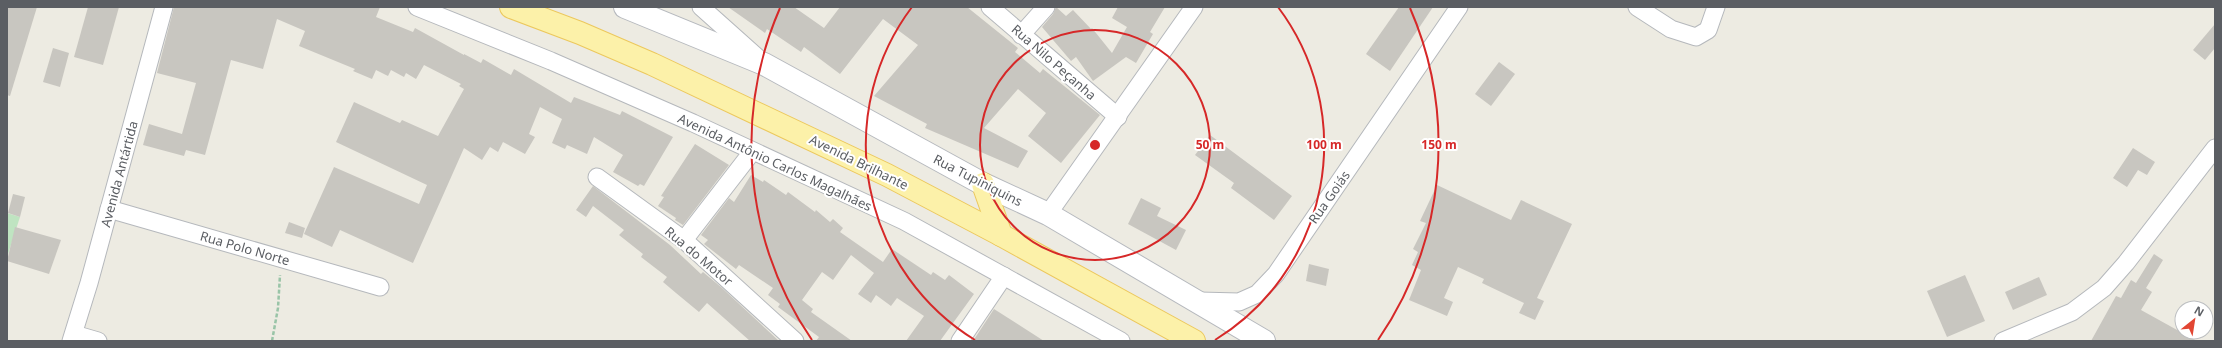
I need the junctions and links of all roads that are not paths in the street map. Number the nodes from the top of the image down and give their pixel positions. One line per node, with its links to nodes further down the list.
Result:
1 (164, 7): 19 (street, Avenida Antártida)
2 (417, 7): 16 (street, Avenida Antônio Carlos Magalhães)
3 (511, 7): 21 (main road, Avenida Brilhante)
4 (701, 7): 13 (street, Rua Tupiniquins)
5 (990, 7): 12 (street, Rua Nilo Peçanha)
6 (1046, 7): 12 (street)
7 (1194, 7): 14 (street)
8 (1458, 7): 25 (street, Rua Goiás)
9 (1637, 7): 10 (street)
10 (1716, 7)
11 (637, 9): 13 (street)
12 (1021, 35): 14 (street, Rua Nilo Peçanha)
13 (764, 64): 18 (street, Rua Tupiniquins)
14 (1118, 117): 20 (street)
15 (2215, 148): 33 (street)
16 (752, 152): 22 (street); 23 (street, Avenida Antônio Carlos Magalhães)
17 (598, 177): 22 (street, Rua do Motor)
18 (983, 184): 20 (street, Rua Tupiniquins); 21 (main road)
19 (109, 209): 24 (street, Rua Polo Norte); 26 (street, Avenida Antártida)
20 (1048, 214): 25 (street, Rua Tupiniquins)
21 (1001, 235): 31 (main road, Avenida Brilhante)
22 (684, 240): 28 (street, Rua do Motor)
23 (1004, 276): 29 (street); 30 (street, Avenida Antônio Carlos Magalhães)
24 (380, 287)
25 (1199, 302): 32 (street, Rua Tupiniquins)
26 (72, 337): 27 (street)
27 (98, 341)
28 (795, 341)
29 (960, 341)
30 (1121, 341)
31 (1194, 341)
32 (1264, 341)
33 (2003, 341)

